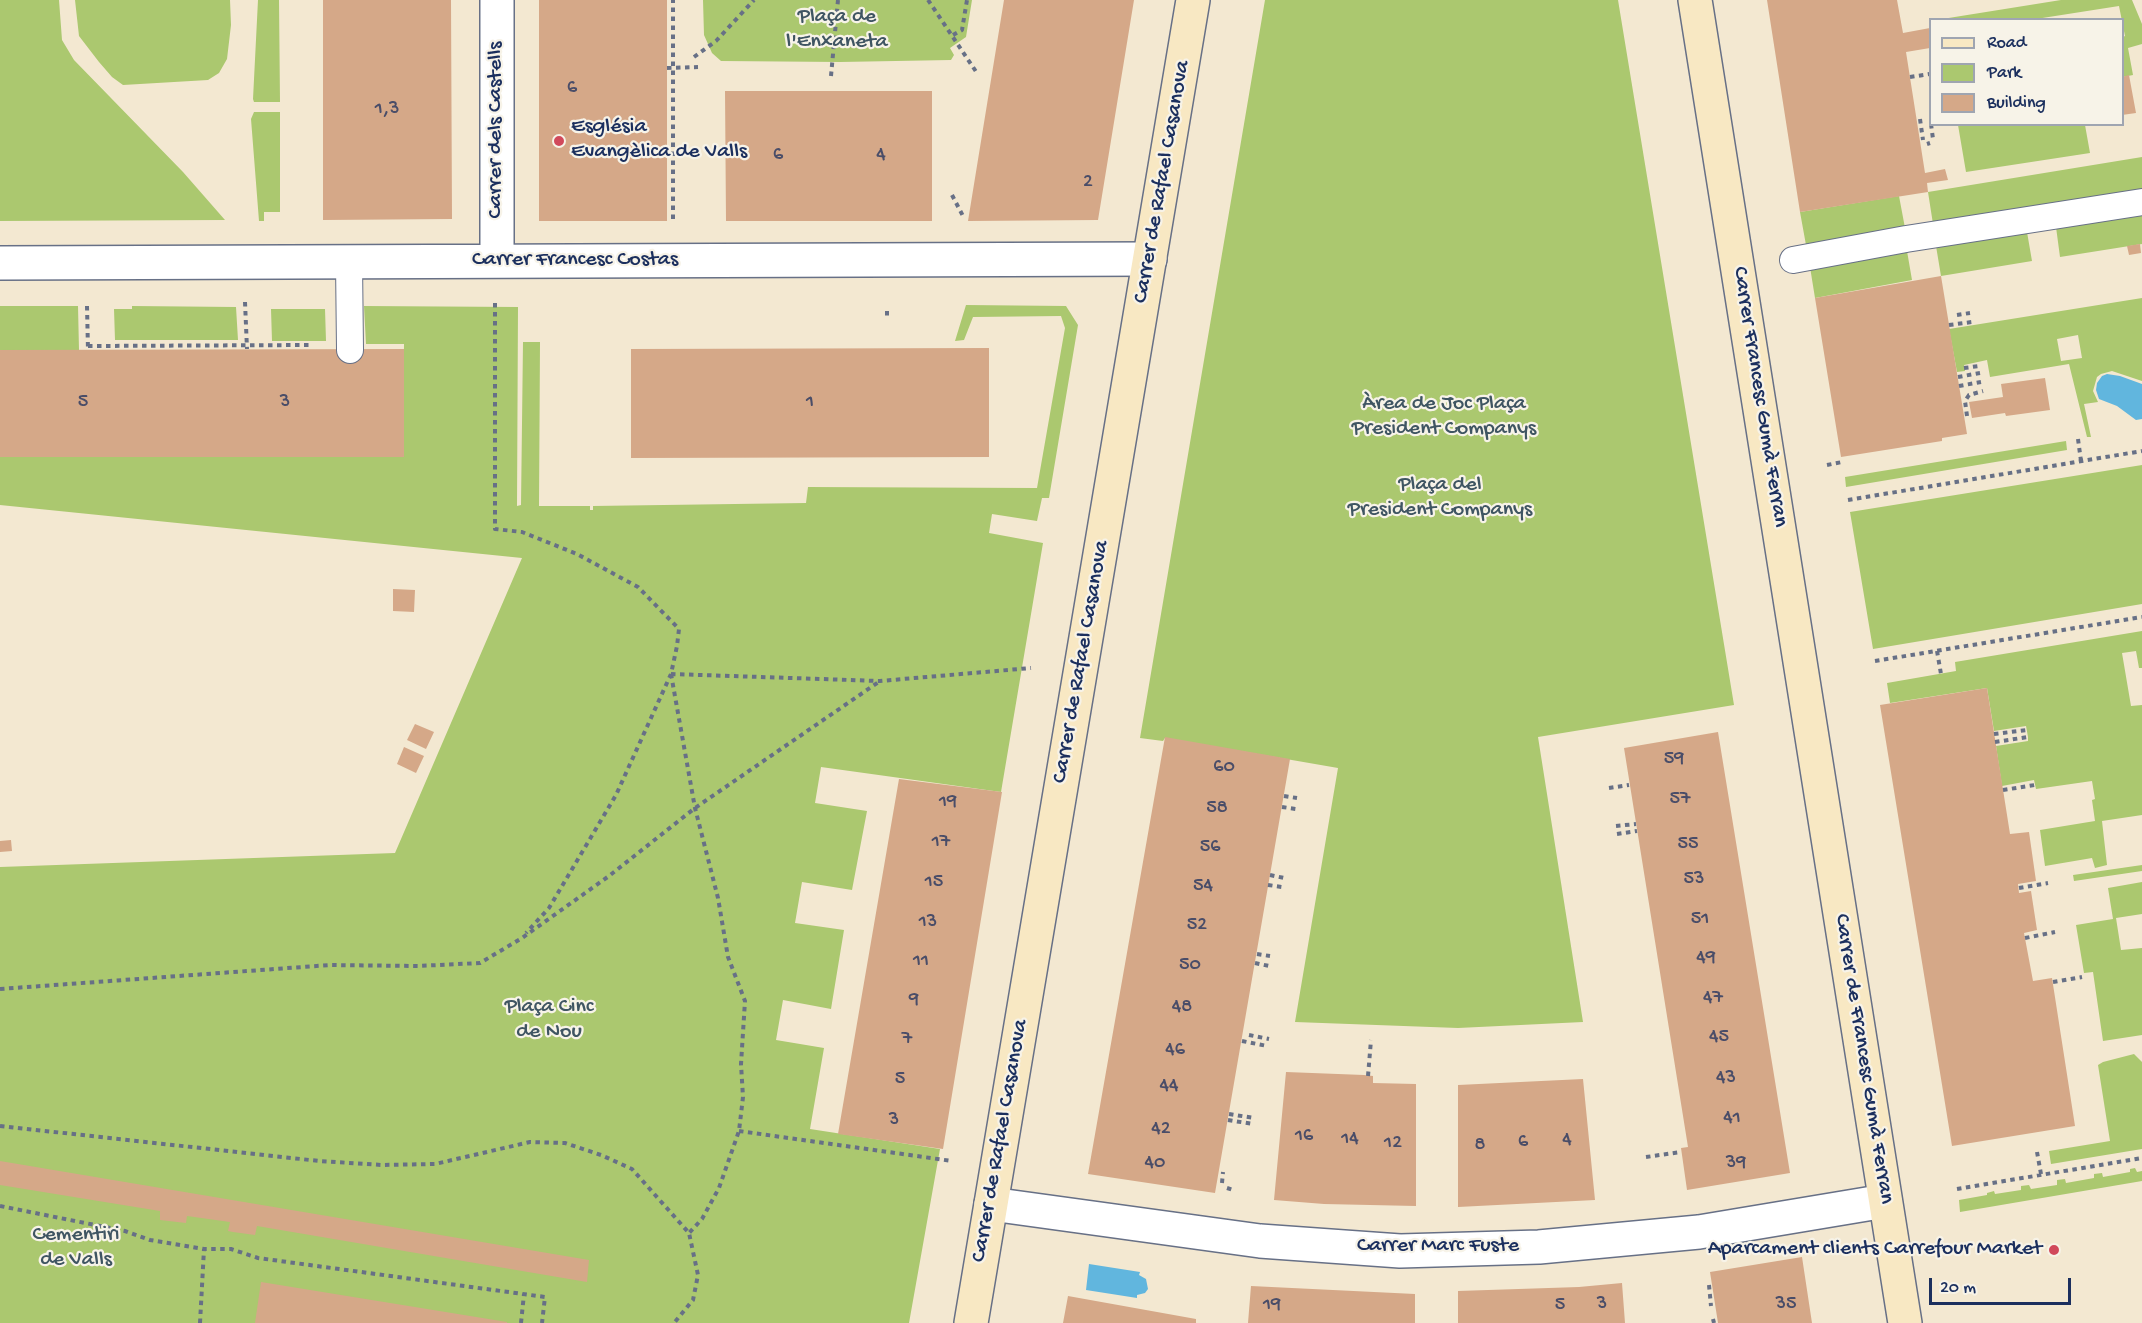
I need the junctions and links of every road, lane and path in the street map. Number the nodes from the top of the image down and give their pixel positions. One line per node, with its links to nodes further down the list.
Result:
1 (497, 0): 25 (street, Carrer dels Castells)
2 (673, 0): 13 (path)
3 (754, 0): 10 (path)
4 (838, 0): 16 (path)
5 (928, 0): 9 (path)
6 (967, 0): 9 (path)
7 (1193, 0): 24 (street, Carrer de Rafael Casanova)
8 (1695, 0): 70 (street, Carrer Francesc Gumà Ferran)
9 (953, 35): 14 (path)
10 (693, 57)
11 (698, 67): 13 (path)
12 (668, 68): 13 (path)
13 (673, 68): 23 (path)
14 (977, 73)
15 (1929, 74): 17 (path)
16 (831, 76)
17 (1910, 77)
18 (1920, 119): 19 (path)
19 (1930, 126)
20 (952, 195): 22 (path)
21 (2142, 202): 26 (lane)
22 (964, 220)
23 (673, 221)
24 (1150, 259): 25 (street, Carrer Francesc Costas); 120 (street, Carrer de Rafael Casanova)
25 (497, 260): 27 (street, Carrer Francesc Costas)
26 (1793, 260)
27 (349, 262): 28 (street, Carrer Francesc Costas); 40 (lane)
28 (0, 263)
29 (495, 306): 59 (path)
30 (245, 307): 39 (path)
31 (886, 311): 35 (path)
32 (1970, 313): 34 (path)
33 (87, 314): 39 (path)
34 (1957, 315)
35 (887, 318)
36 (1972, 322): 37 (path)
37 (1949, 325)
38 (318, 345): 39 (path)
39 (247, 347)
40 (350, 350)
41 (1979, 366): 42 (path)
42 (1964, 368)
43 (1980, 373): 44 (path)
44 (1958, 377)
45 (1982, 382): 46 (path)
46 (1959, 386)
47 (1983, 391): 48 (path)
48 (1967, 416)
49 (2078, 439): 51 (path)
50 (2142, 451): 51 (path)
51 (2081, 461): 54 (path)
52 (1842, 462): 53 (path)
53 (1827, 465)
54 (1848, 500)
55 (2142, 617): 56 (path)
56 (1937, 651): 57 (path); 60 (path)
57 (1875, 661)
58 (1031, 668): 61 (path)
59 (671, 674): 61 (path); 74 (path); 87 (path)
60 (1941, 674)
61 (880, 681): 74 (path)
62 (2027, 730): 63 (path)
63 (1994, 734)
64 (2028, 737): 65 (path)
65 (1995, 742)
66 (2035, 784): 69 (path)
67 (1629, 785): 68 (path)
68 (1609, 788)
69 (2003, 790)
70 (1821, 795): 119 (street, Carrer de Francesc Gumà Ferran)
71 (1284, 796): 72 (path)
72 (1297, 798)
73 (1282, 807): 75 (path)
74 (695, 808): 87 (path); 107 (path)
75 (1296, 809)
76 (1636, 824): 77 (path)
77 (1616, 826)
78 (1637, 831): 79 (path)
79 (1617, 834)
80 (1270, 875): 81 (path)
81 (1284, 878)
82 (2048, 883): 85 (path)
83 (1268, 885): 84 (path)
84 (1282, 887)
85 (2019, 888)
86 (2055, 932): 88 (path)
87 (522, 938): 95 (path)
88 (2025, 938)
89 (1257, 954): 90 (path)
90 (1270, 956)
91 (1255, 963): 92 (path)
92 (1269, 966)
93 (2082, 977): 94 (path)
94 (2053, 982)
95 (0, 989)
96 (1249, 1035): 97 (path)
97 (1269, 1039)
98 (1371, 1040): 101 (path)
99 (1242, 1041): 100 (path)
100 (1267, 1047)
101 (1368, 1076)
102 (1229, 1114): 103 (path)
103 (1254, 1118)
104 (1228, 1120): 105 (path)
105 (1253, 1124)
106 (0, 1126): 122 (path)
107 (740, 1131): 112 (path); 122 (path)
108 (1681, 1152): 110 (path)
109 (2037, 1152): 114 (path)
110 (1646, 1157)
111 (2142, 1158): 114 (path)
112 (952, 1161)
113 (1223, 1172): 115 (path)
114 (2041, 1174): 117 (path)
115 (1222, 1183)
116 (1227, 1188): 118 (path)
117 (1958, 1189)
118 (1233, 1190)
119 (1885, 1201): 120 (street, Carrer Marc Fuste); 132 (street, Carrer de Francesc Gumà Ferran)
120 (991, 1204): 131 (street, Carrer de Rafael Casanova)
121 (0, 1206): 123 (path)
122 (689, 1233): 130 (path)
123 (204, 1249): 125 (path); 127 (path)
124 (1709, 1285): 126 (path)
125 (524, 1294): 128 (path); 129 (path)
126 (1711, 1306)
127 (200, 1323)
128 (521, 1323)
129 (542, 1323)
130 (674, 1323)
131 (971, 1323)
132 (1905, 1323)

